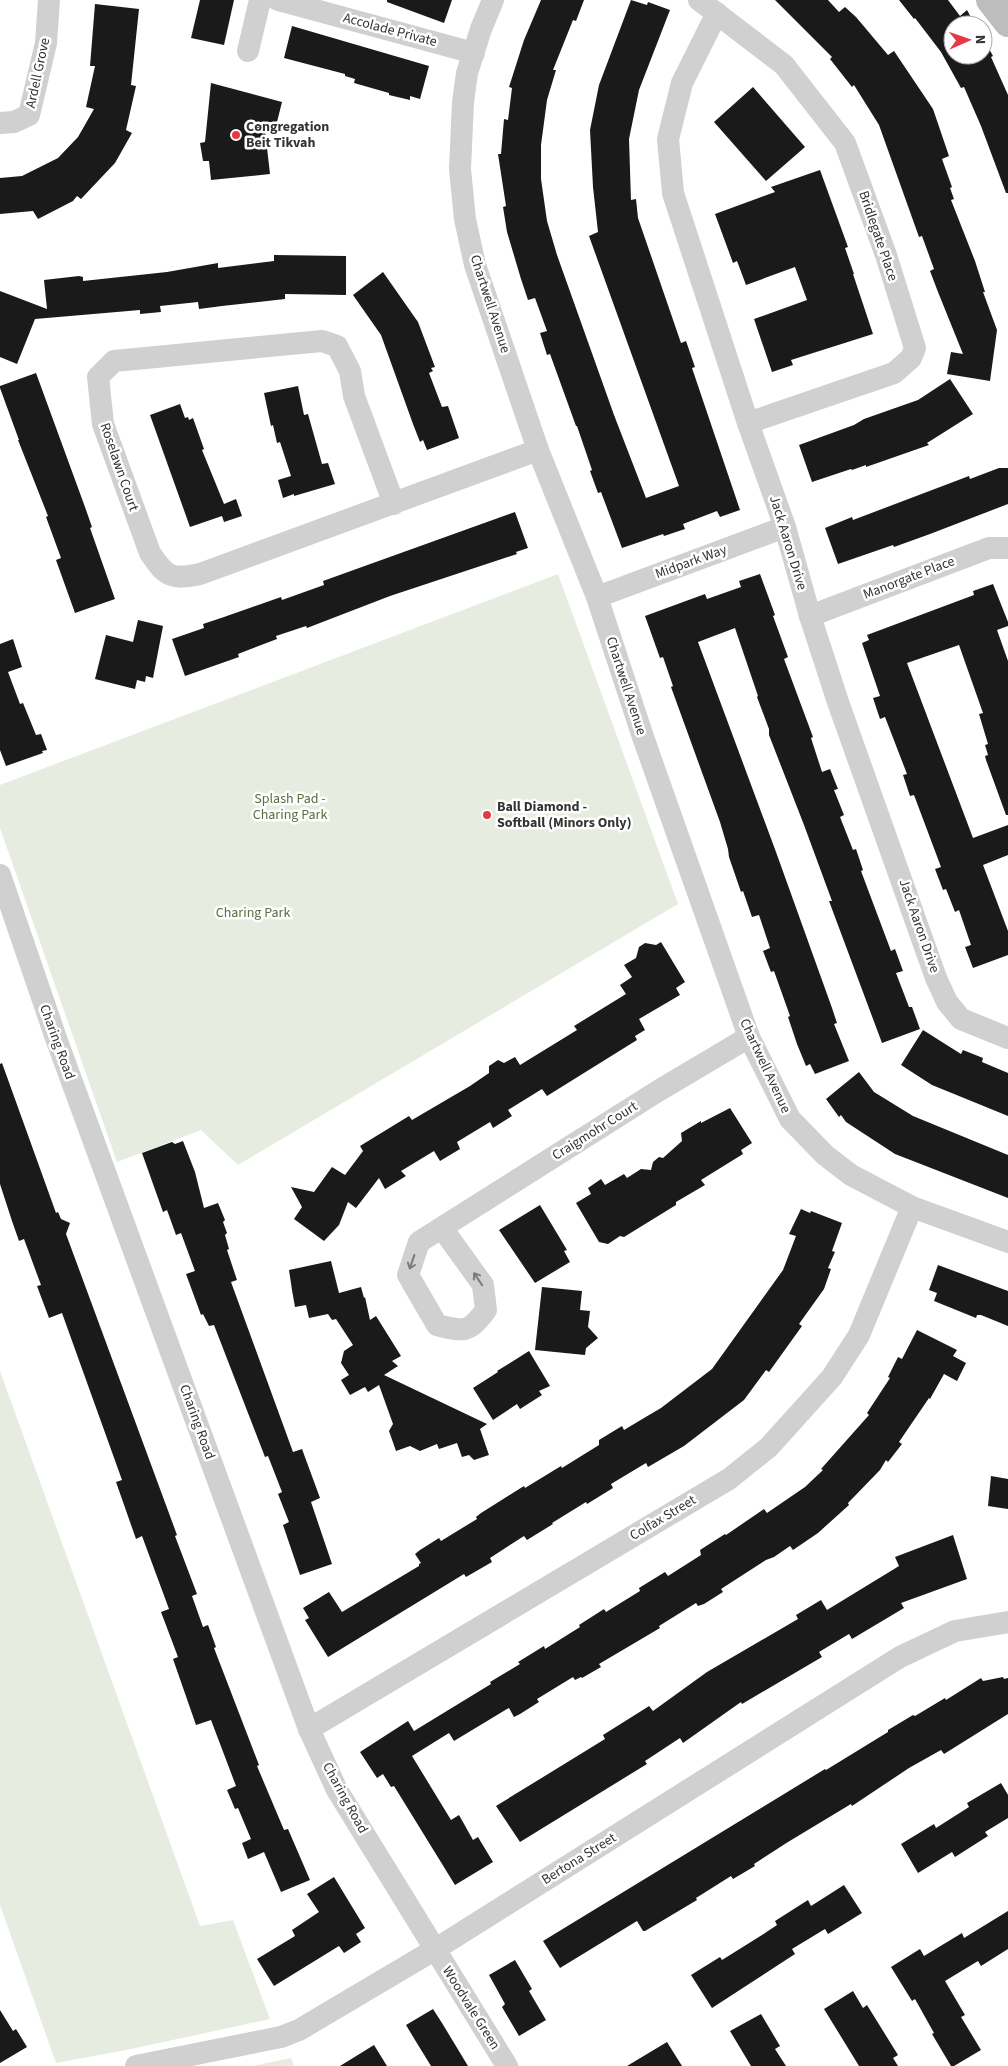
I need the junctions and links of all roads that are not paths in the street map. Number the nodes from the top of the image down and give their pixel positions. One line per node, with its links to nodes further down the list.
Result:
1 (49, 0): 11 (street, Ardell Grove)
2 (260, 0): 9 (street)
3 (278, 0): 10 (street, Accolade Private)
4 (493, 0): 10 (street, Chartwell Avenue)
5 (699, 0): 7 (street, Bridlegate Place)
6 (990, 0): 8 (street)
7 (717, 13): 12 (street, Jack Aaron Drive); 12 (street, Bridlegate Place)
8 (1008, 23)
9 (248, 51)
10 (474, 53): 13 (street, Chartwell Avenue)
11 (0, 123)
12 (748, 424): 15 (street, Jack Aaron Drive)
13 (538, 450): 14 (street, Roselawn Court); 17 (street, Chartwell Avenue)
14 (394, 504): 14 (street, Roselawn Court)
15 (785, 527): 17 (street, Midpark Way); 18 (street, Jack Aaron Drive)
16 (1008, 548): 18 (street, Manorgate Place)
17 (597, 596): 20 (street, Chartwell Avenue)
18 (810, 616): 21 (street, Jack Aaron Drive)
19 (0, 875): 26 (street, Charing Road)
20 (749, 1037): 22 (street, Chartwell Avenue); 23 (street, Craigmohr Court)
21 (1008, 1038)
22 (912, 1206): 24 (street, Chartwell Avenue); 26 (street, Colfax Street)
23 (442, 1228)
24 (1008, 1242)
25 (1008, 1622): 27 (street, Bertona Street)
26 (310, 1729): 27 (street, Charing Road)
27 (434, 1950): 28 (street, Bertona Street); 29 (street, Woodvale Green)
28 (136, 2066)
29 (507, 2066)

